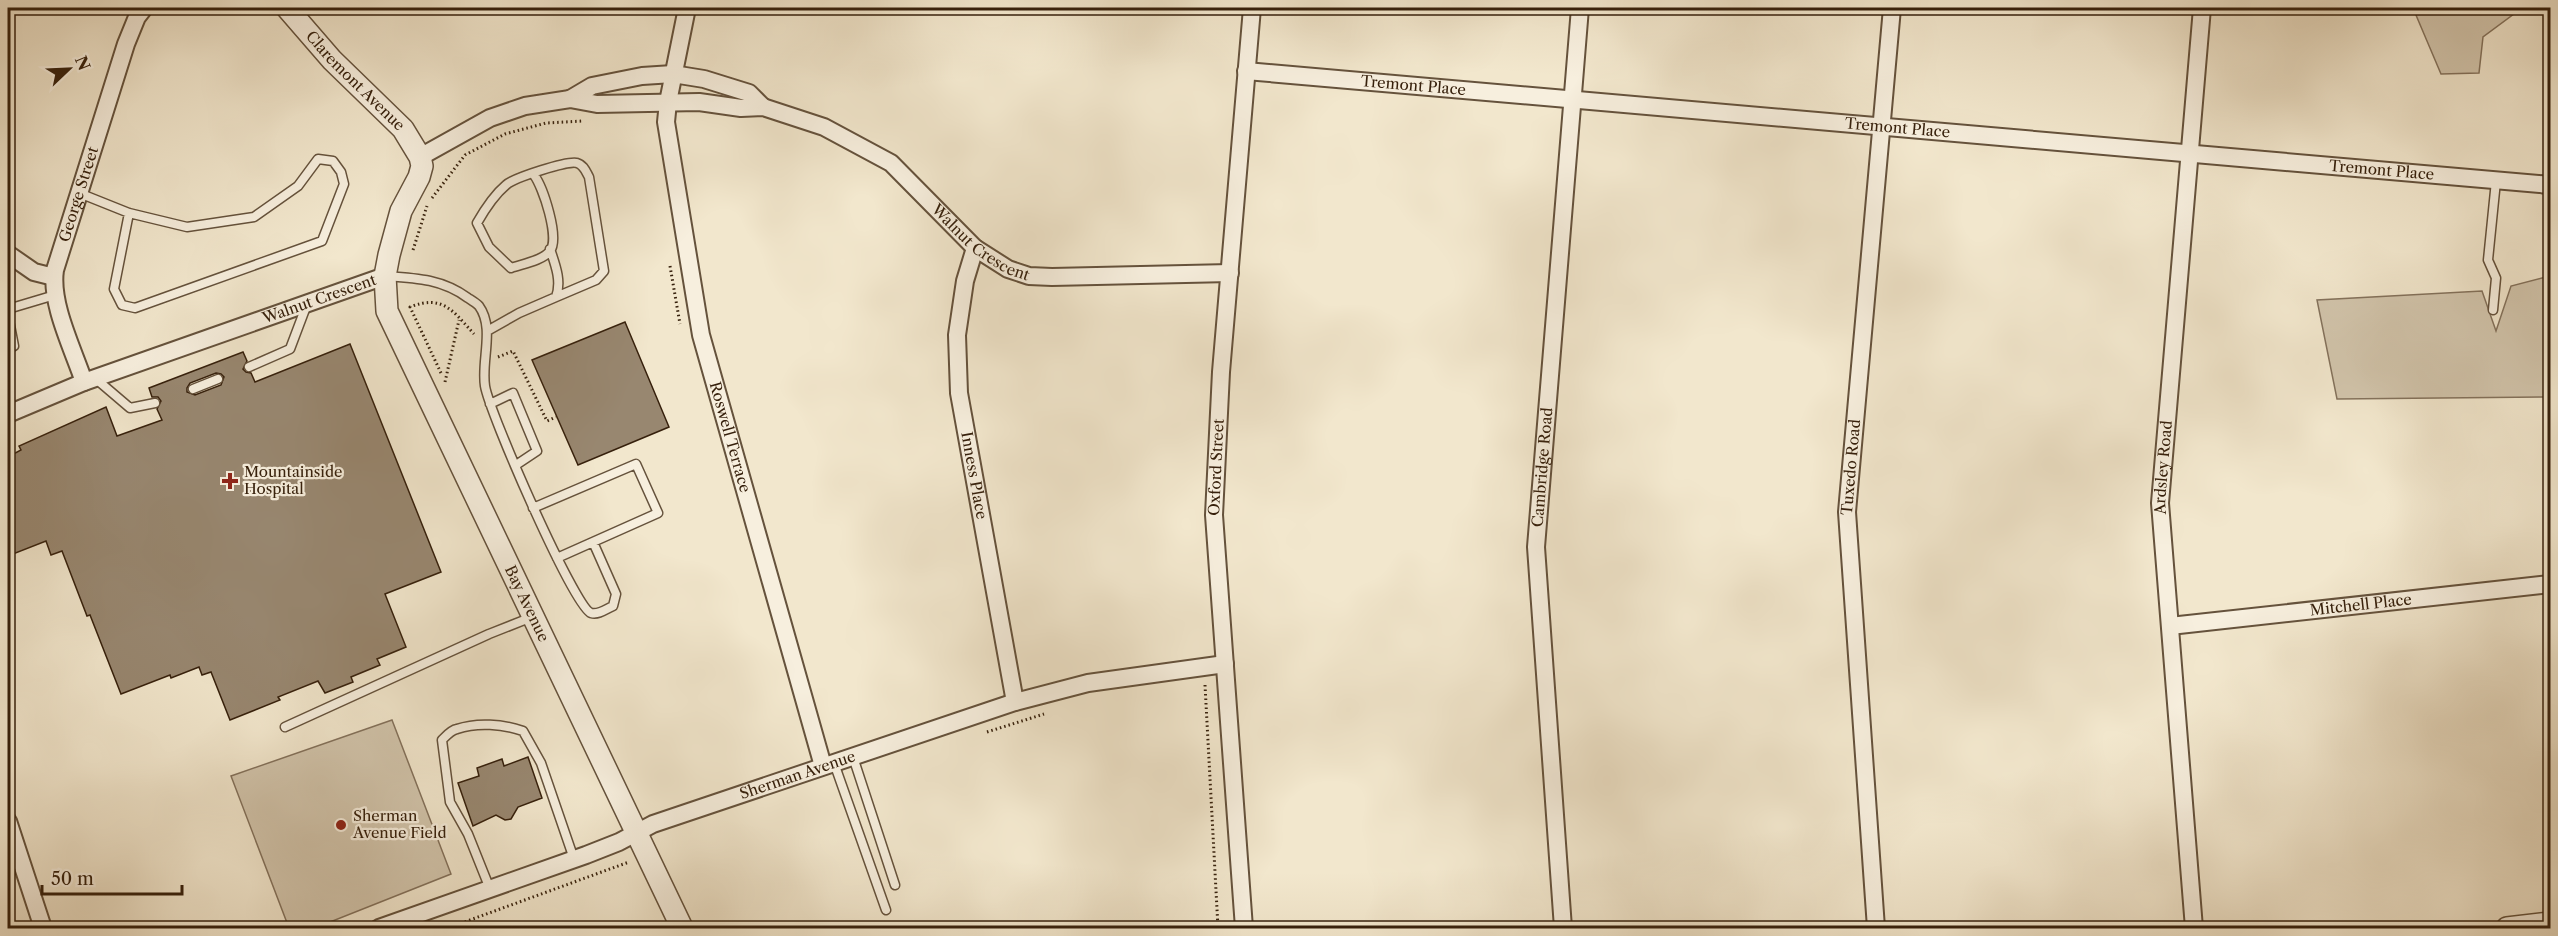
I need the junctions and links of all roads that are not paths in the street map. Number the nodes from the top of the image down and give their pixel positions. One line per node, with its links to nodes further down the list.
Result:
1 (144, 8): 20 (street, George Street)
2 (287, 8): 16 (street, Claremont Avenue)
3 (687, 8): 9 (street, Roswell Terrace)
4 (1252, 8): 8 (street, Oxford Street)
5 (1580, 8): 11 (street, Cambridge Road)
6 (1892, 8): 14 (street, Tuxedo Road)
7 (2202, 8): 15 (street, Ardsley Road)
8 (1246, 71): 11 (street, Tremont Place); 25 (street, Oxford Street)
9 (673, 75): 10 (street, Walnut Crescent); 12 (street, Roswell Terrace); 13 (street, Walnut Crescent)
10 (570, 99): 12 (street, Walnut Crescent); 16 (street, Walnut Crescent)
11 (1573, 100): 14 (street, Tremont Place); 66 (street, Cambridge Road)
12 (668, 102): 13 (street, Walnut Crescent); 54 (street, Roswell Terrace)
13 (763, 107): 22 (street, Walnut Crescent)
14 (1882, 128): 15 (street, Tremont Place); 67 (street, Tuxedo Road)
15 (2189, 153): 18 (street, Tremont Place); 49 (street, Ardsley Road)
16 (420, 157): 26 (street, Walnut Crescent)
17 (534, 175): 23 (lane); 23 (lane); 29 (lane)
18 (2496, 180): 19 (street, Tremont Place); 32 (lane)
19 (2550, 185)
20 (79, 192): 21 (lane); 27 (street, George Street)
21 (129, 213): 21 (lane)
22 (975, 248): 25 (street, Walnut Crescent); 51 (street, Inness Place)
23 (550, 249): 29 (lane)
24 (8, 254): 27 (street)
25 (1230, 273): 50 (street, Oxford Street)
26 (385, 276): 30 (street, Walnut Crescent); 34 (lane); 48 (street, Bay Avenue)
27 (54, 277): 28 (street, George Street)
28 (56, 295): 31 (lane); 37 (street, George Street)
29 (556, 297): 34 (lane)
30 (308, 303): 36 (lane); 37 (street, Walnut Crescent)
31 (8, 309)
32 (2493, 309)
33 (8, 315): 35 (lane)
34 (489, 330): 41 (lane)
35 (8, 349)
36 (249, 367)
37 (90, 380): 40 (lane); 42 (street, Walnut Crescent)
38 (218, 380): 39 (lane)
39 (193, 389)
40 (155, 404)
41 (490, 404): 43 (lane); 43 (lane)
42 (8, 414)
43 (516, 465): 44 (lane)
44 (533, 508): 45 (lane); 46 (lane)
45 (593, 542): 46 (lane); 46 (lane)
46 (557, 558)
47 (2550, 584): 49 (street, Mitchell Place)
48 (532, 617): 52 (lane); 56 (street, Bay Avenue)
49 (2170, 626): 68 (street, Ardsley Road)
50 (1225, 664): 51 (street, Sherman Avenue); 65 (street, Oxford Street)
51 (1015, 702): 53 (street, Sherman Avenue)
52 (285, 727)
53 (853, 757): 54 (street, Sherman Avenue); 58 (lane)
54 (829, 765): 56 (street, Sherman Avenue); 60 (lane)
55 (8, 821): 62 (street)
56 (636, 833): 57 (street, Sherman Avenue); 64 (street, Bay Avenue)
57 (574, 859): 59 (street, Sherman Avenue); 59 (lane)
58 (895, 885)
59 (490, 889): 63 (street, Sherman Avenue)
60 (886, 910)
61 (2550, 923): 69 (street)
62 (44, 928)
63 (379, 928)
64 (682, 928)
65 (1244, 928)
66 (1563, 928)
67 (1876, 928)
68 (2194, 928)
69 (2507, 928)

